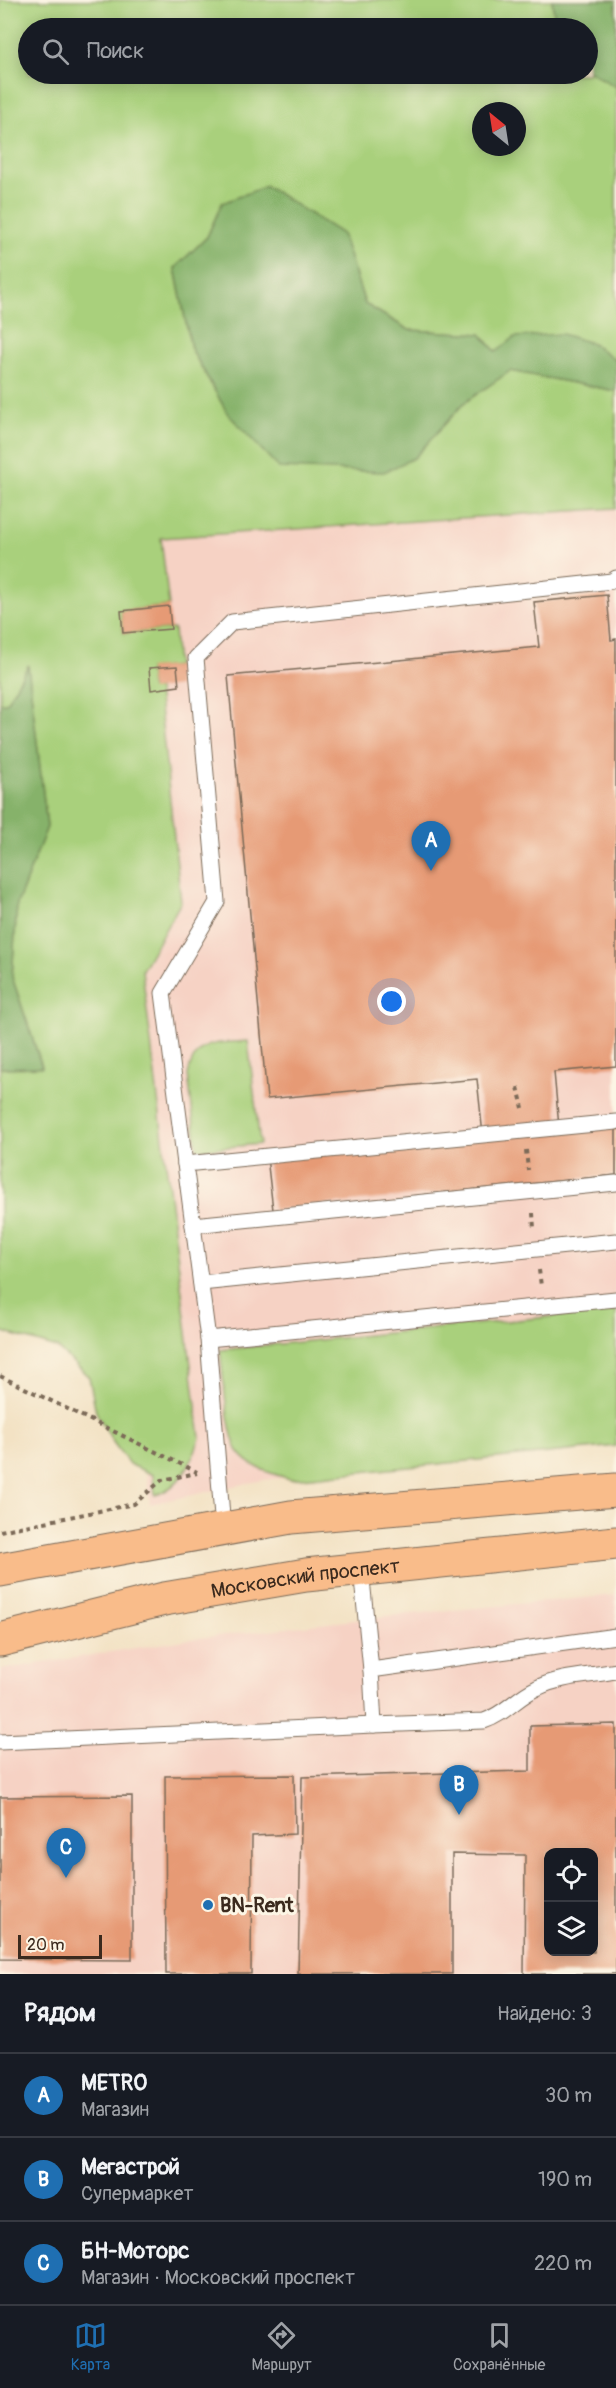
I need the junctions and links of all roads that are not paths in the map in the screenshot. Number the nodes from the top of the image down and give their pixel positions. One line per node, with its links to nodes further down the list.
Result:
1 (616, 578): 3 (lane)
2 (616, 1122): 3 (lane)
3 (185, 1164): 5 (lane)
4 (616, 1183): 5 (lane)
5 (193, 1225): 7 (lane)
6 (616, 1241): 7 (lane)
7 (201, 1283): 9 (lane)
8 (616, 1299): 9 (lane)
9 (208, 1338): 11 (lane)
10 (616, 1490): 11 (main road)
11 (223, 1528): 14 (main road)
12 (616, 1543): 13 (main road, Московский проспект)
13 (361, 1569): 16 (main road, Московский проспект); 17 (lane)
14 (0, 1570)
15 (616, 1636): 17 (lane)
16 (0, 1640)
17 (371, 1670): 19 (lane)
18 (616, 1671): 19 (lane)
19 (374, 1725): 20 (lane)
20 (0, 1742)

